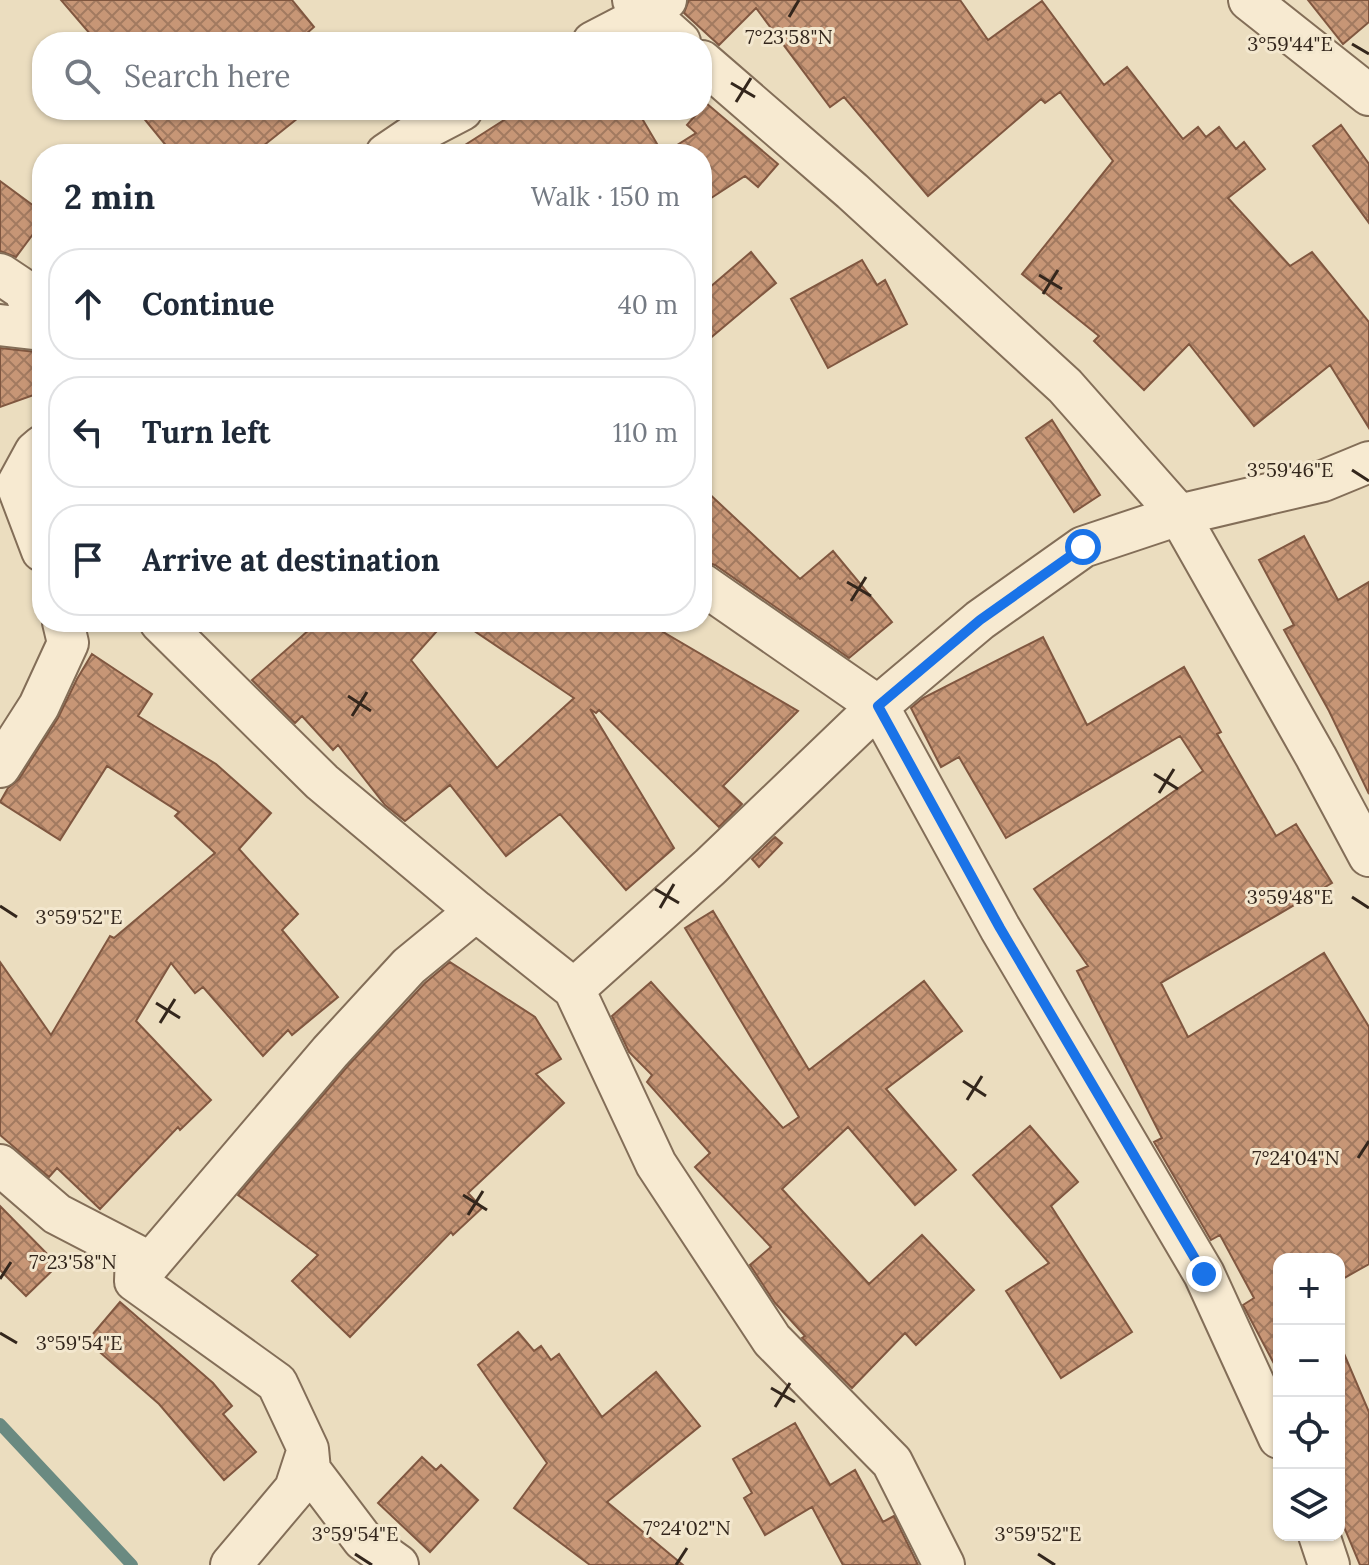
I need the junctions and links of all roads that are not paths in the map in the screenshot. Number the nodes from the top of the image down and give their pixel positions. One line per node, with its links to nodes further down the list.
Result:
1 (1249, 0): 6 (street)
2 (649, 5): 3 (street); 4 (street)
3 (608, 32)
4 (672, 32)
5 (712, 70): 16 (street)
6 (1369, 95)
7 (443, 120): 8 (street)
8 (401, 144)
9 (0, 274): 10 (street)
10 (32, 308)
11 (0, 325): 12 (street)
12 (32, 328)
13 (32, 460): 15 (street)
14 (1369, 462): 16 (street)
15 (20, 491): 17 (street)
16 (1179, 515): 21 (street); 23 (street)
17 (32, 524)
18 (712, 591): 21 (street)
19 (65, 632): 22 (street)
20 (170, 632): 24 (street)
21 (878, 706): 25 (street); 28 (street)
22 (0, 767)
23 (1369, 856)
24 (476, 911): 25 (street); 27 (street)
25 (574, 989): 33 (street)
26 (0, 1165): 27 (street)
27 (135, 1281): 29 (street)
28 (1273, 1425)
29 (308, 1449): 31 (street); 32 (street)
30 (1321, 1541): 34 (street)
31 (231, 1565)
32 (398, 1565)
33 (944, 1565)
34 (1329, 1565)

